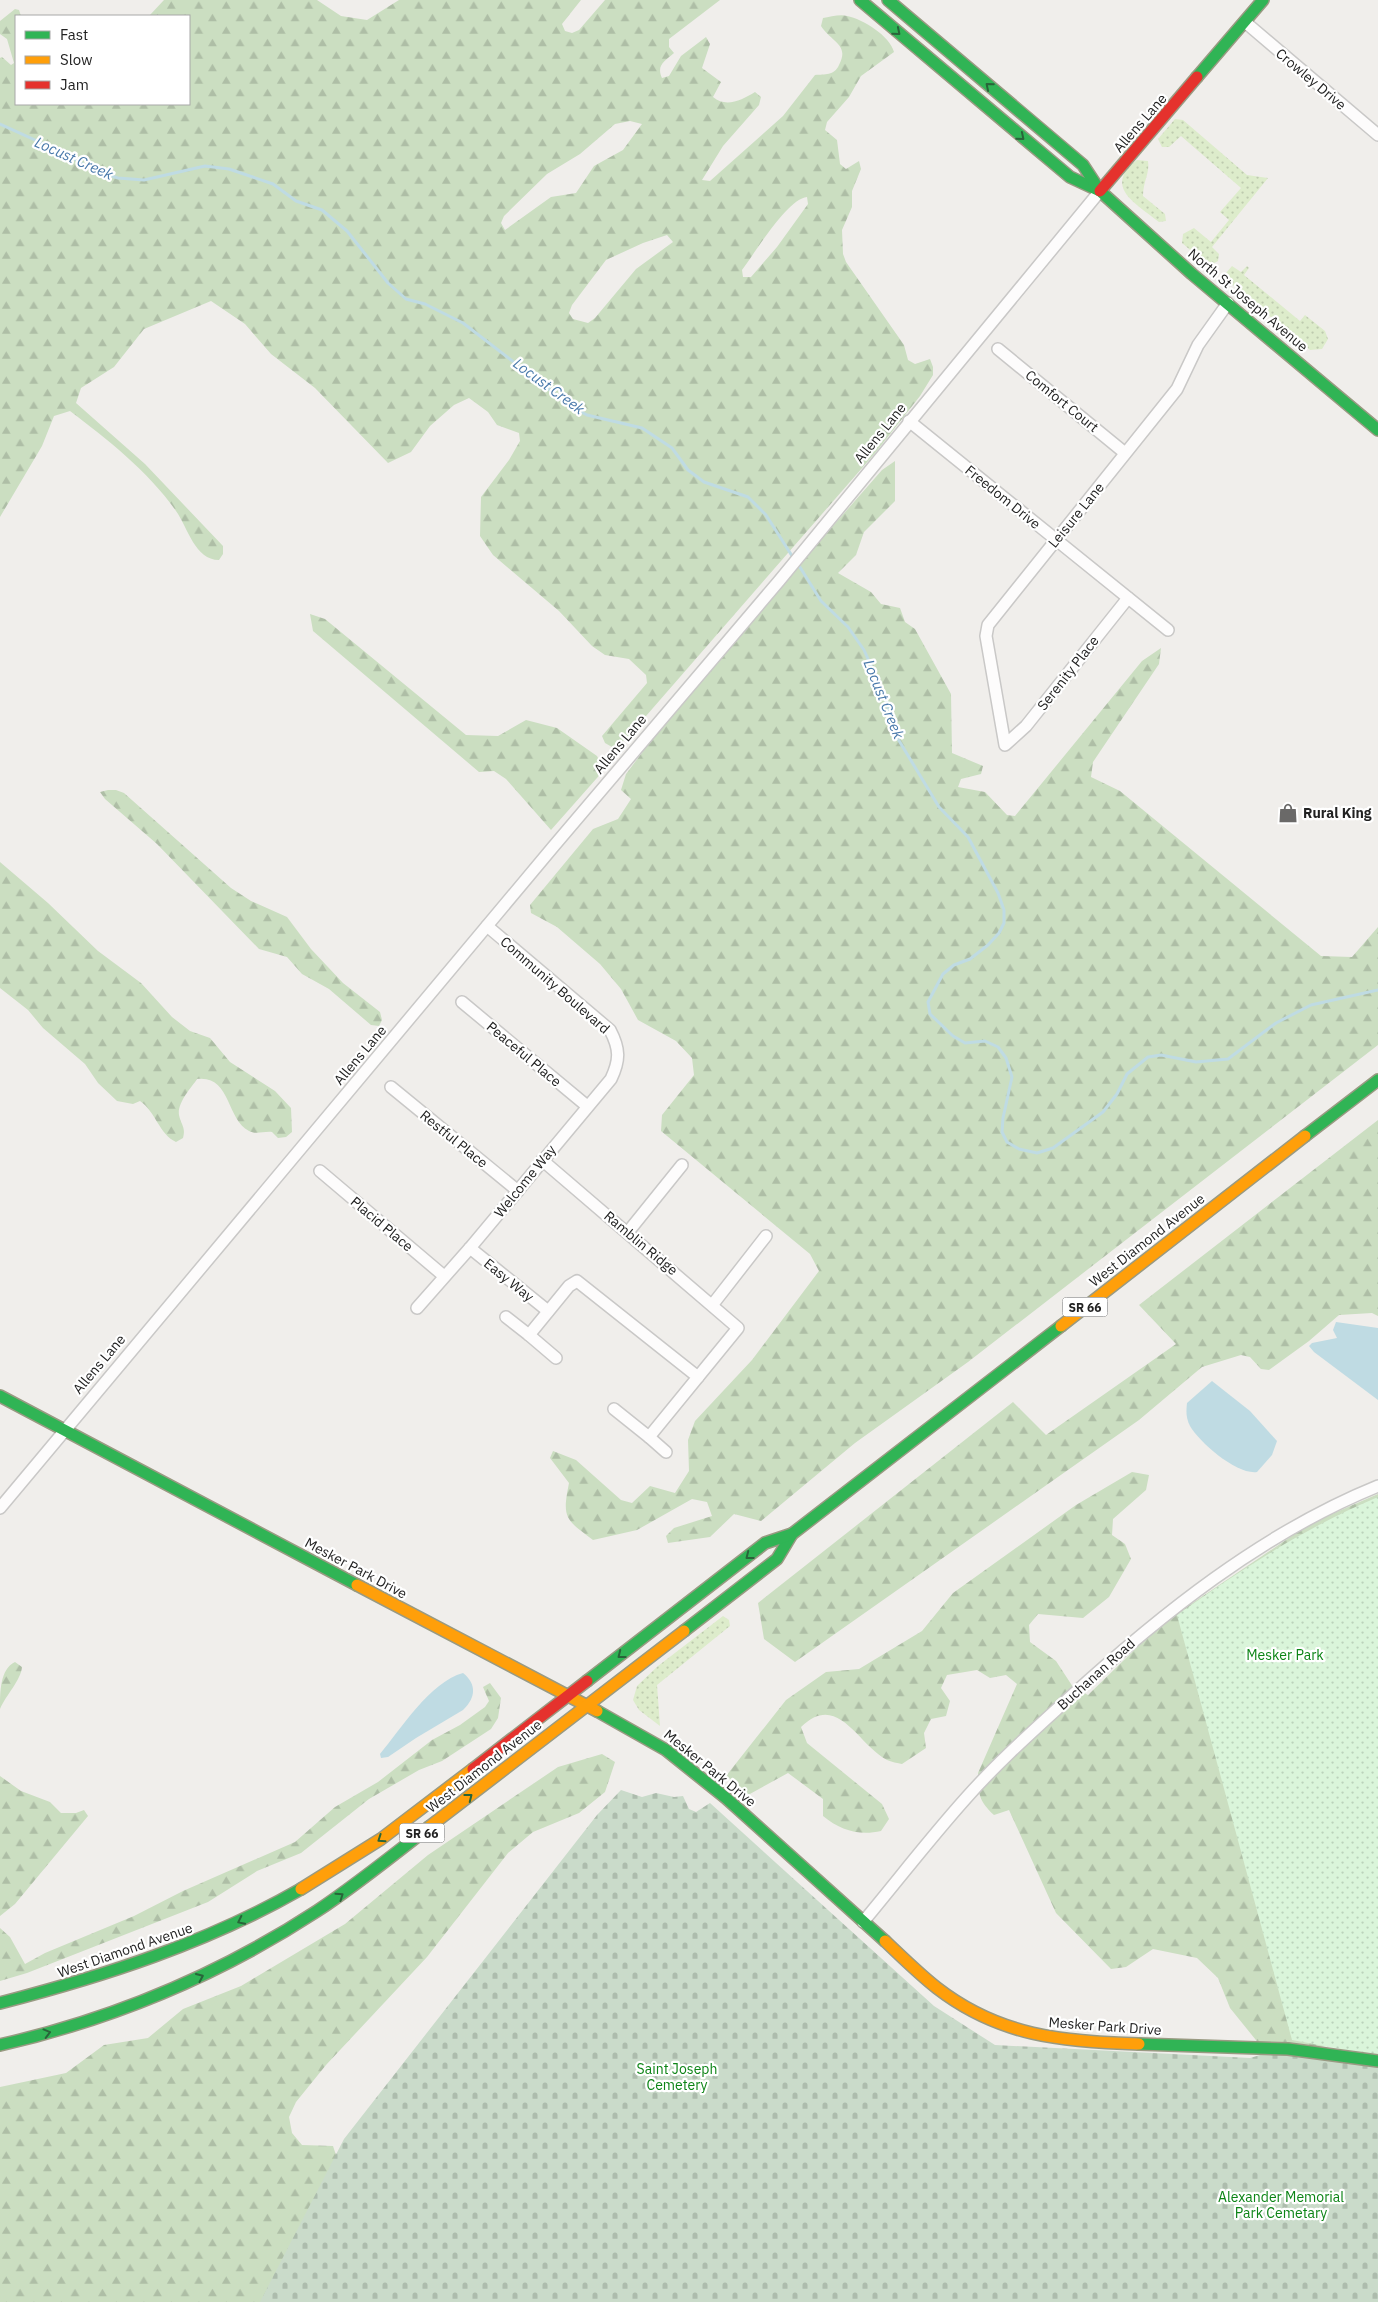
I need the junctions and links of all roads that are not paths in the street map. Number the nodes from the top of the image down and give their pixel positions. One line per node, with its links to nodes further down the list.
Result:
1 (860, 0): 6 (main road, North St Joseph Avenue, one-way to 6)
2 (888, 0): 6 (main road, North St Joseph Avenue, one-way to 2)
3 (1263, 0): 4 (main road, Allens Lane)
4 (1245, 22): 5 (street, Crowley Drive); 6 (main road, Allens Lane)
5 (1378, 135)
6 (1100, 191): 7 (main road, North St Joseph Avenue); 9 (street, Allens Lane)
7 (1228, 303): 10 (main road, North St Joseph Avenue); 11 (street, Leisure Lane)
8 (998, 349): 11 (street, Comfort Court)
9 (909, 421): 12 (street, Freedom Drive); 16 (street, Allens Lane)
10 (1378, 430)
11 (1125, 453): 12 (street, Leisure Lane)
12 (1056, 539): 13 (street, Freedom Drive); 15 (street, Leisure Lane)
13 (1128, 598): 14 (street, Freedom Drive); 15 (street, Serenity Place)
14 (1168, 630)
15 (1005, 745)
16 (487, 926): 18 (street, Community Boulevard); 39 (street, Allens Lane)
17 (462, 1002): 21 (street, Peaceful Place)
18 (618, 1047): 21 (street, Welcome Way)
19 (1378, 1080): 44 (main road, West Diamond Avenue / SR 66)
20 (391, 1087): 25 (street, Restful Place)
21 (587, 1106): 22 (street, Welcome Way)
22 (542, 1160): 25 (street, Welcome Way); 26 (street, Ramblin Ridge)
23 (682, 1165): 26 (street)
24 (320, 1171): 29 (street, Placid Place)
25 (518, 1191): 28 (street, Welcome Way)
26 (628, 1232): 30 (street, Ramblin Ridge)
27 (766, 1236): 30 (street)
28 (470, 1248): 29 (street, Welcome Way); 32 (street, Easy Way)
29 (444, 1276): 31 (street, Welcome Way)
30 (713, 1304): 36 (street, Ramblin Ridge)
31 (416, 1308)
32 (548, 1311): 34 (street); 36 (street)
33 (506, 1317): 34 (street)
34 (528, 1335): 35 (street)
35 (556, 1358)
36 (698, 1377): 40 (street)
37 (0, 1396): 39 (main road, Mesker Park Drive)
38 (614, 1409): 40 (street)
39 (64, 1430): 43 (street, Allens Lane); 45 (main road, Mesker Park Drive)
40 (649, 1437): 41 (street)
41 (666, 1452)
42 (1378, 1486): 47 (street, Buchanan Road)
43 (0, 1508)
44 (792, 1534): 45 (main road, West Diamond Avenue / SR 66, one-way to 45); 46 (main road, West Diamond Avenue / SR 66)
45 (568, 1695): 46 (main road, Mesker Park Drive); 48 (main road, West Diamond Avenue / SR 66, one-way to 48)
46 (588, 1706): 47 (main road, Mesker Park Drive); 49 (main road, West Diamond Avenue / SR 66, one-way to 46)
47 (863, 1922): 50 (main road, Mesker Park Drive)
48 (0, 2003)
49 (0, 2045)
50 (1378, 2061)

